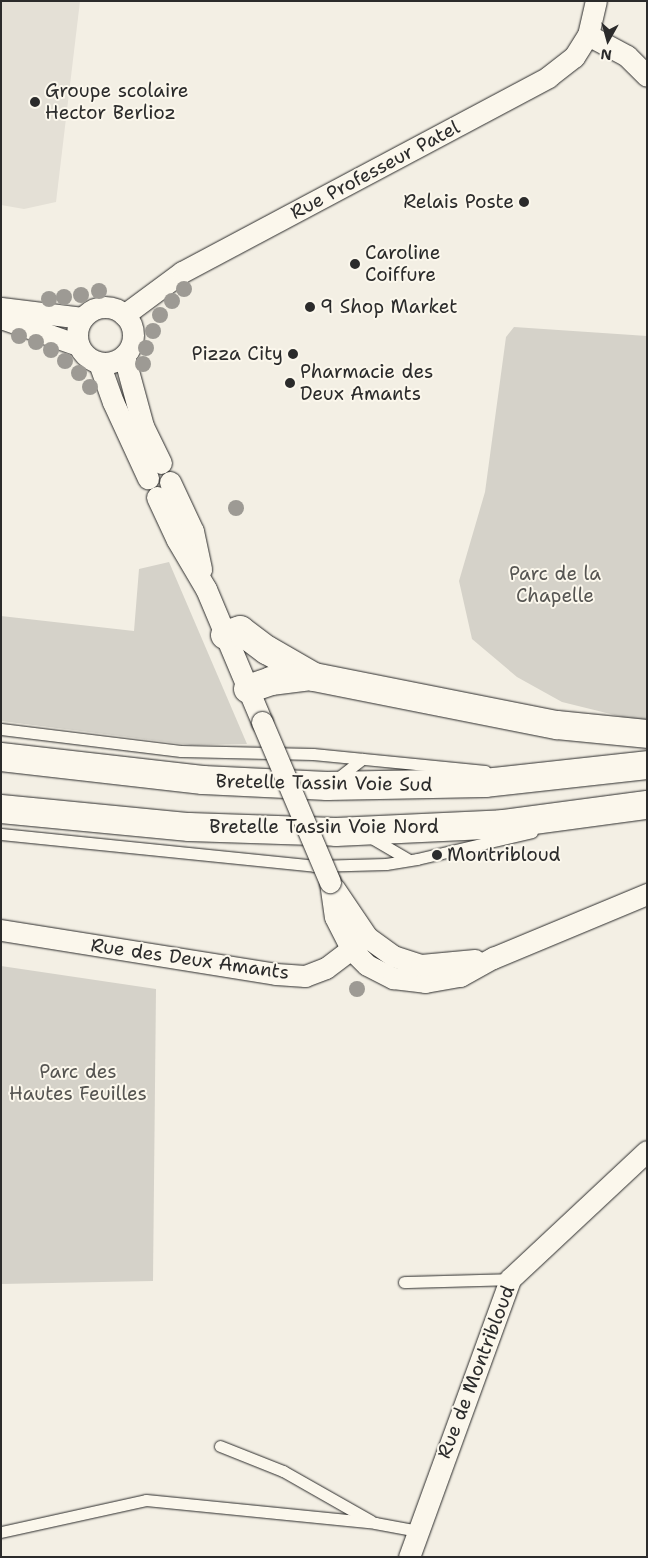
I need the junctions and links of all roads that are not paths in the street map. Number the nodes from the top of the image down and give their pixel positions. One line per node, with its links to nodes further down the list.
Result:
1 (596, 1): 2 (street, Rue Professeur Patel)
2 (588, 35): 3 (street); 5 (street, Rue Professeur Patel)
3 (647, 76)
4 (1, 308): 7 (street)
5 (124, 315): 7 (street); 9 (street)
6 (1, 318): 8 (street)
7 (82, 318): 8 (street)
8 (78, 345): 10 (street)
9 (124, 356): 10 (street); 11 (street)
10 (99, 363): 11 (street)
11 (159, 480): 12 (street)
12 (225, 635): 13 (main road); 14 (street)
13 (309, 676): 14 (main road); 16 (main road)
14 (248, 690): 30 (street, bridge)
15 (1, 729): 18 (lane)
16 (647, 734)
17 (1, 757): 21 (main road, Bretelle Tassin Voie Sud)
18 (362, 759): 20 (lane); 21 (lane)
19 (647, 765): 20 (main road, Bretelle Tassin Voie Sud)
20 (554, 777): 21 (main road, Bretelle Tassin Voie Sud)
21 (327, 786)
22 (647, 805): 24 (main road, Bretelle Tassin Voie Nord)
23 (1, 809): 25 (main road, Bretelle Tassin Voie Nord)
24 (608, 812): 25 (main road, Bretelle Tassin Voie Nord); 27 (lane)
25 (360, 831): 27 (lane)
26 (1, 834): 27 (lane)
27 (409, 860)
28 (647, 894): 30 (street)
29 (1, 930): 30 (street, Rue des Deux Amants)
30 (360, 944)
31 (647, 1150): 32 (street, Rue de Montribloud)
32 (510, 1279): 33 (lane); 36 (street, Rue de Montribloud)
33 (404, 1282)
34 (220, 1446): 35 (lane)
35 (375, 1523): 36 (lane); 37 (lane)
36 (418, 1531): 38 (street, Rue de Montribloud)
37 (1, 1532)
38 (409, 1557)

